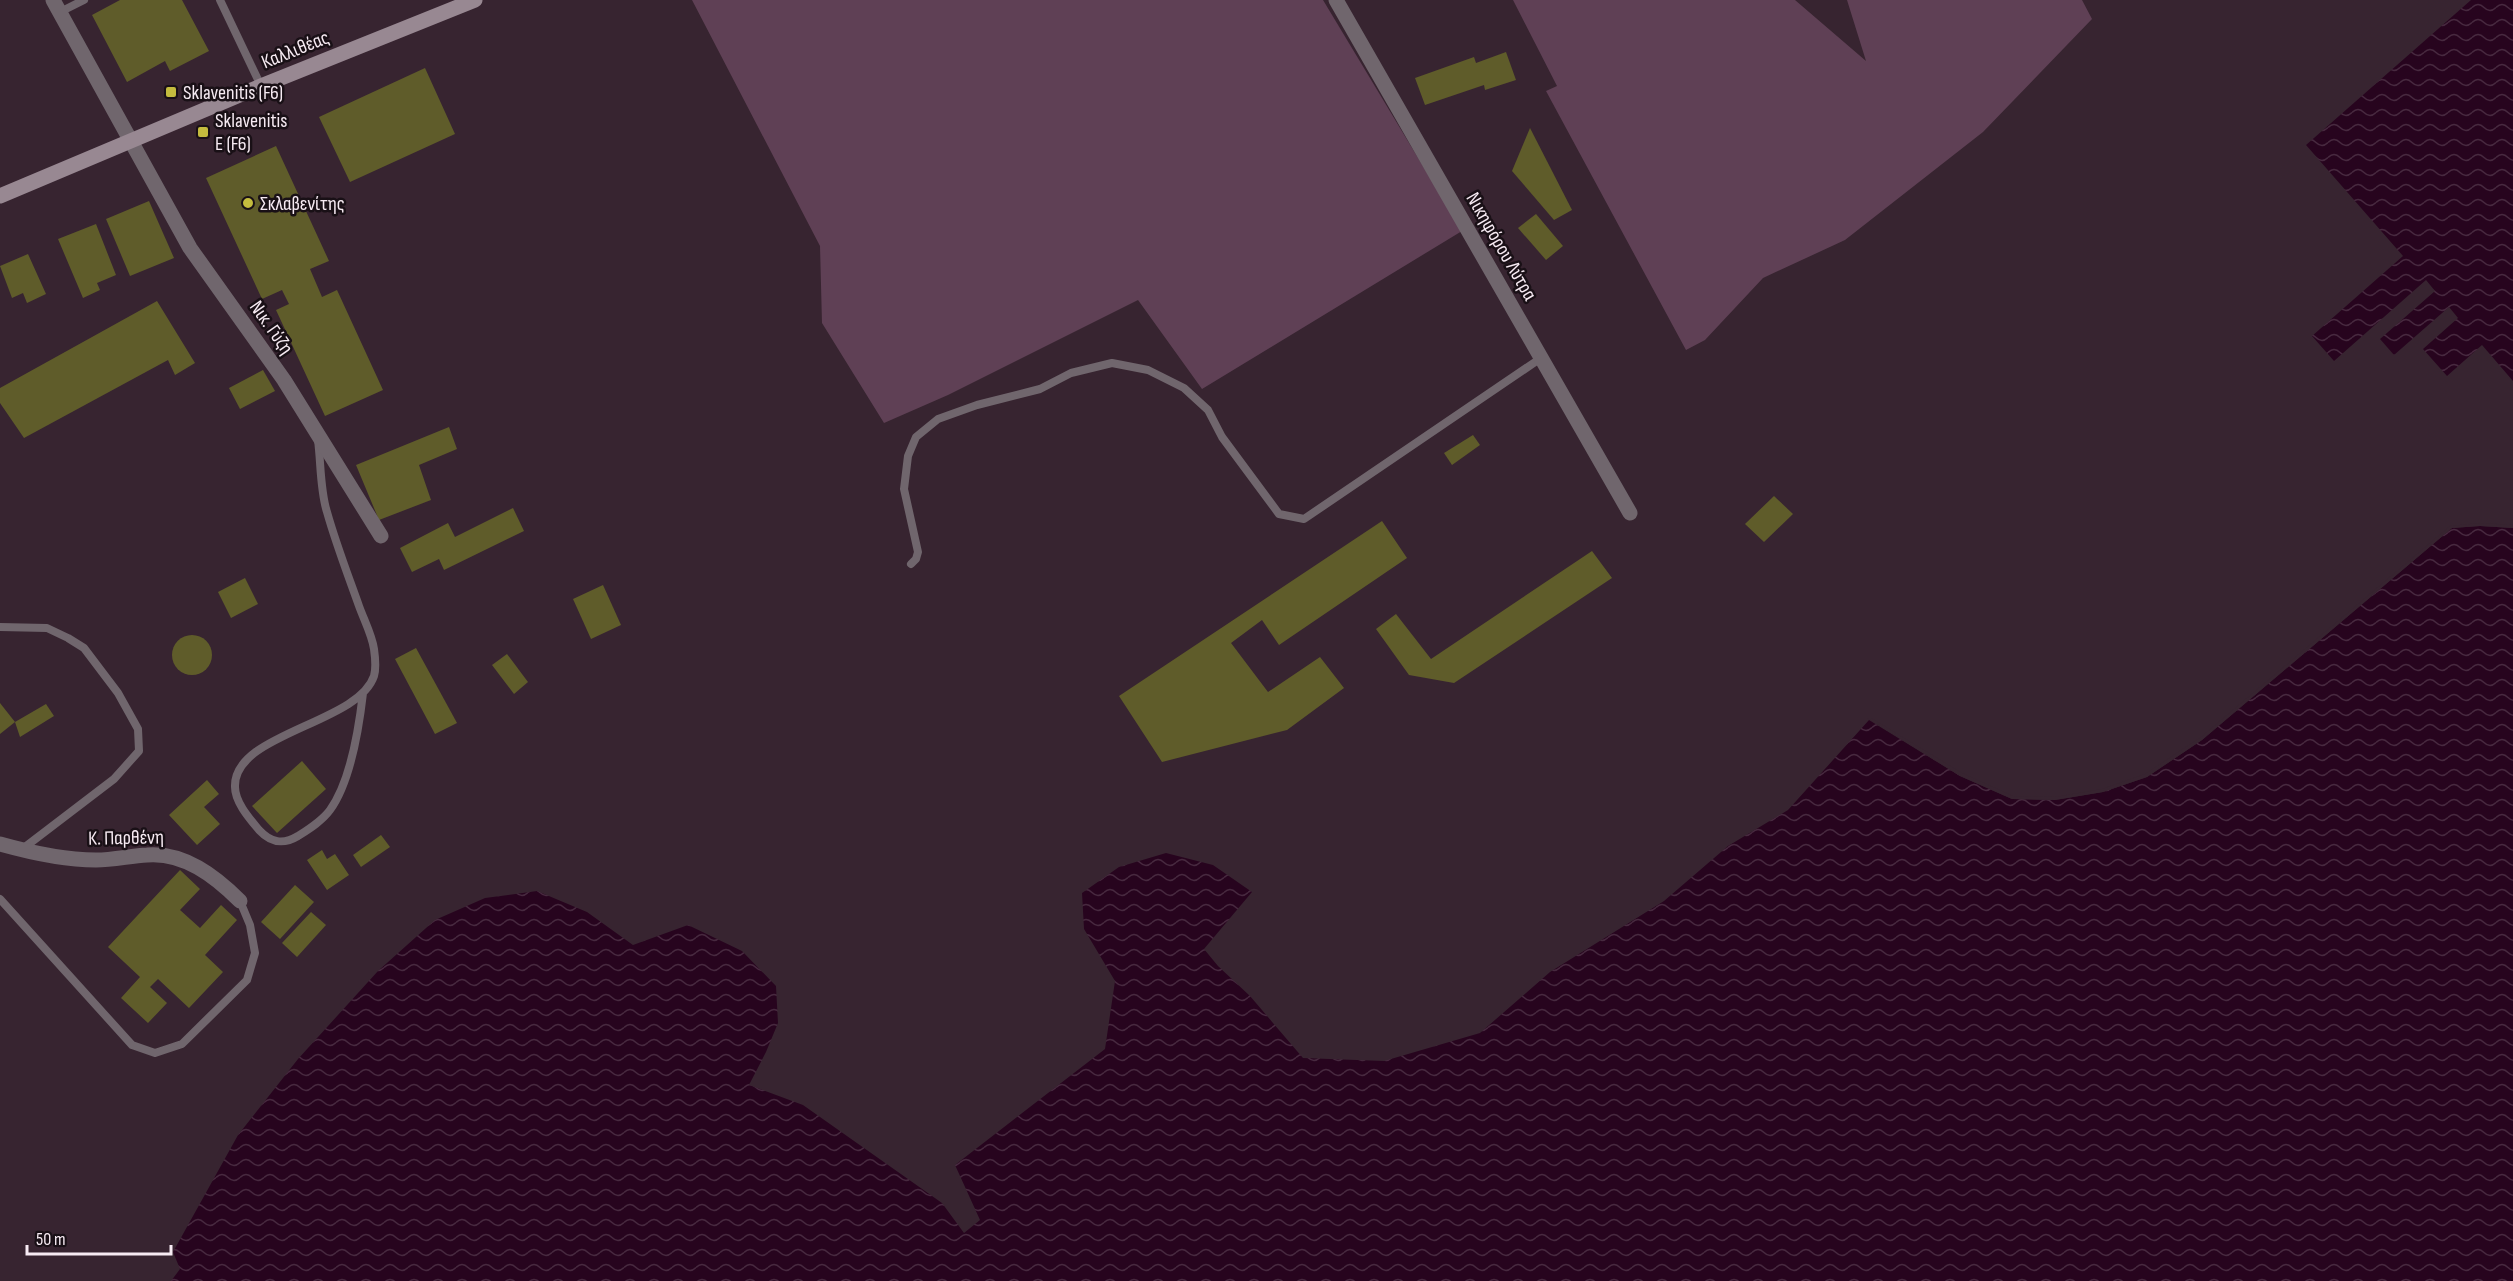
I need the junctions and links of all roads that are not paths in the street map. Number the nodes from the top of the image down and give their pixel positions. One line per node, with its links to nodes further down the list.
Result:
1 (84, 0): 5 (lane)
2 (220, 0): 6 (lane)
3 (475, 0): 6 (main road, Καλλιθέας)
4 (1336, 0): 9 (street, Νικηφόρου Λύτρα)
5 (56, 6): 7 (street, Νικ. Γύζη)
6 (261, 86): 7 (main road, Καλλιθέας)
7 (132, 142): 8 (main road, Καλλιθέας); 10 (street, Νικ. Γύζη)
8 (0, 196)
9 (1541, 358): 11 (street, Νικηφόρου Λύτρα); 13 (lane)
10 (317, 434): 12 (street, Νικ. Γύζη); 15 (lane)
11 (1630, 513)
12 (381, 536)
13 (911, 564)
14 (0, 627): 17 (lane)
15 (363, 693): 15 (lane)
16 (0, 844): 17 (street, Κ. Παρθένη)
17 (21, 850): 19 (street, Κ. Παρθένη)
18 (0, 899): 19 (lane)
19 (240, 901)

